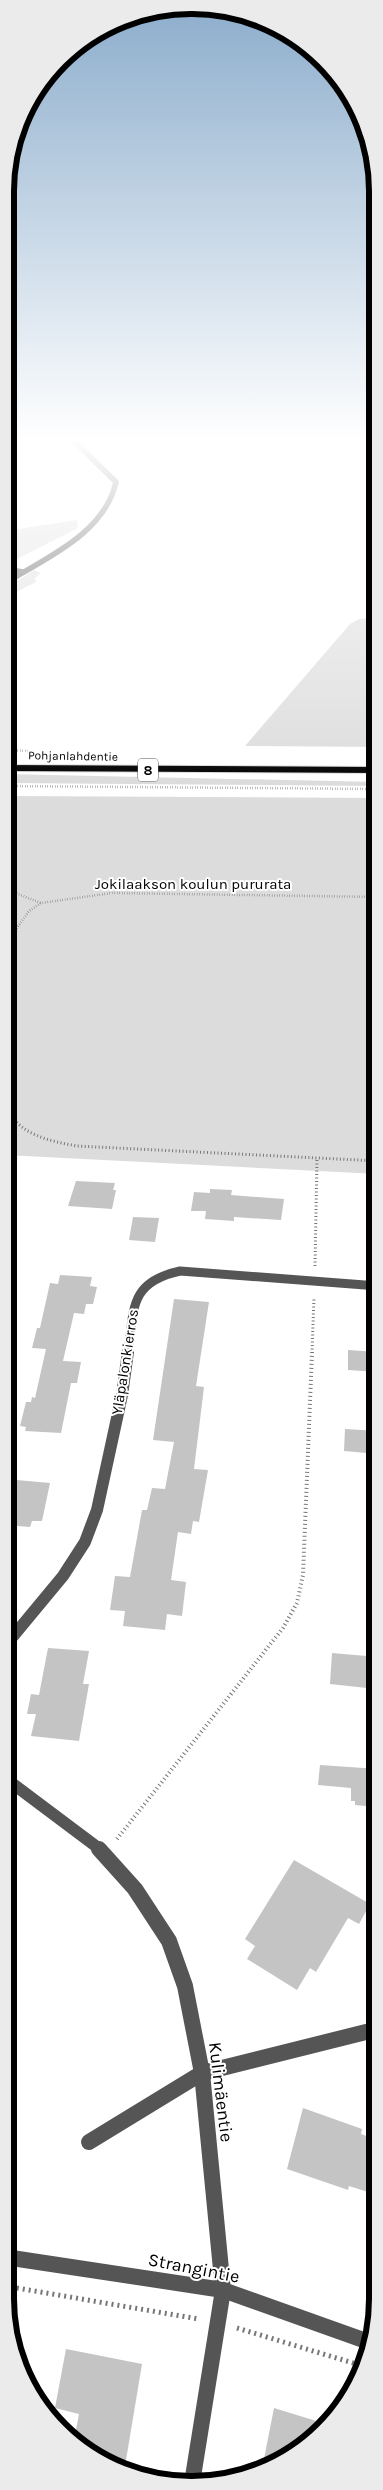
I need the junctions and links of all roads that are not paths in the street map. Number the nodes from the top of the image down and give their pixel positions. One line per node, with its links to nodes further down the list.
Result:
1 (52, 552): 3 (street)
2 (14, 571): 3 (street)
3 (22, 572): 4 (street)
4 (14, 577)
5 (14, 768): 7 (highway, Pohjanlahdentie / 8)
6 (369, 770): 7 (highway, Pohjanlahdentie / 8)
7 (290, 771): 8 (highway, Pohjanlahdentie / 8)
8 (369, 775)
9 (369, 1285): 10 (street, Yläpalonkierros)
10 (14, 1635)
11 (14, 1785): 13 (street, Kulimäentie)
12 (369, 2031): 13 (street)
13 (202, 2072): 14 (street); 16 (street, Kulimäentie)
14 (89, 2142)
15 (14, 2258): 16 (street, Strangintie)
16 (223, 2290): 17 (street, Strangintie); 18 (street, Kulimäentie)
17 (364, 2340)
18 (193, 2476)

